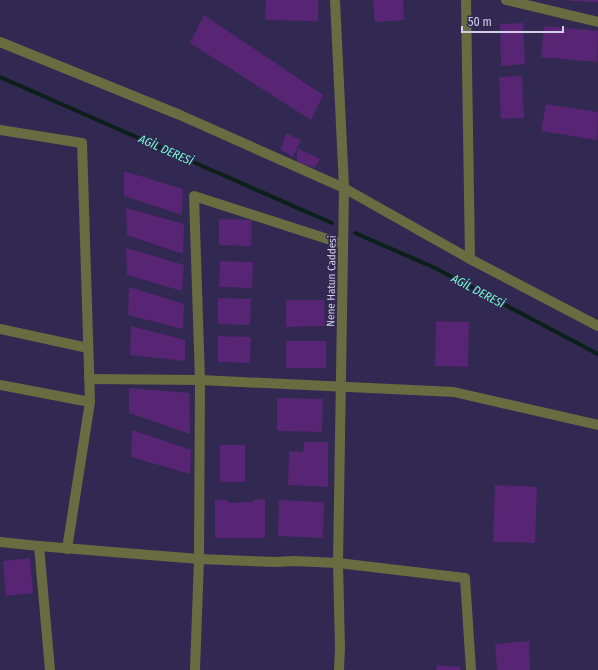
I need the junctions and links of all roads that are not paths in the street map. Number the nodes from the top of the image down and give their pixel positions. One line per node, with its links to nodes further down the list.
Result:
1 (335, 0): 7 (street, Nene Hatun Caddesi)
2 (466, 0): 9 (street)
3 (506, 0): 4 (street)
4 (598, 22)
5 (0, 42): 7 (street)
6 (0, 130): 12 (street)
7 (344, 188): 8 (street, Nene Hatun Caddesi); 9 (street)
8 (343, 244): 14 (street); 16 (street, Nene Hatun Caddesi)
9 (470, 259): 10 (street)
10 (598, 326)
11 (0, 329): 12 (street)
12 (88, 348): 13 (street)
13 (89, 379): 14 (street); 17 (street)
14 (200, 380): 16 (street); 22 (street)
15 (0, 385): 17 (street)
16 (341, 387): 18 (street); 23 (street, Nene Hatun Caddesi)
17 (90, 402): 21 (street)
18 (598, 425)
19 (0, 542): 20 (street)
20 (39, 546): 21 (street); 24 (street)
21 (67, 549): 22 (street)
22 (199, 559): 23 (street); 25 (street)
23 (338, 563): 26 (street, Nene Hatun Caddesi); 27 (street)
24 (50, 670)
25 (195, 670)
26 (340, 670)
27 (471, 670)

